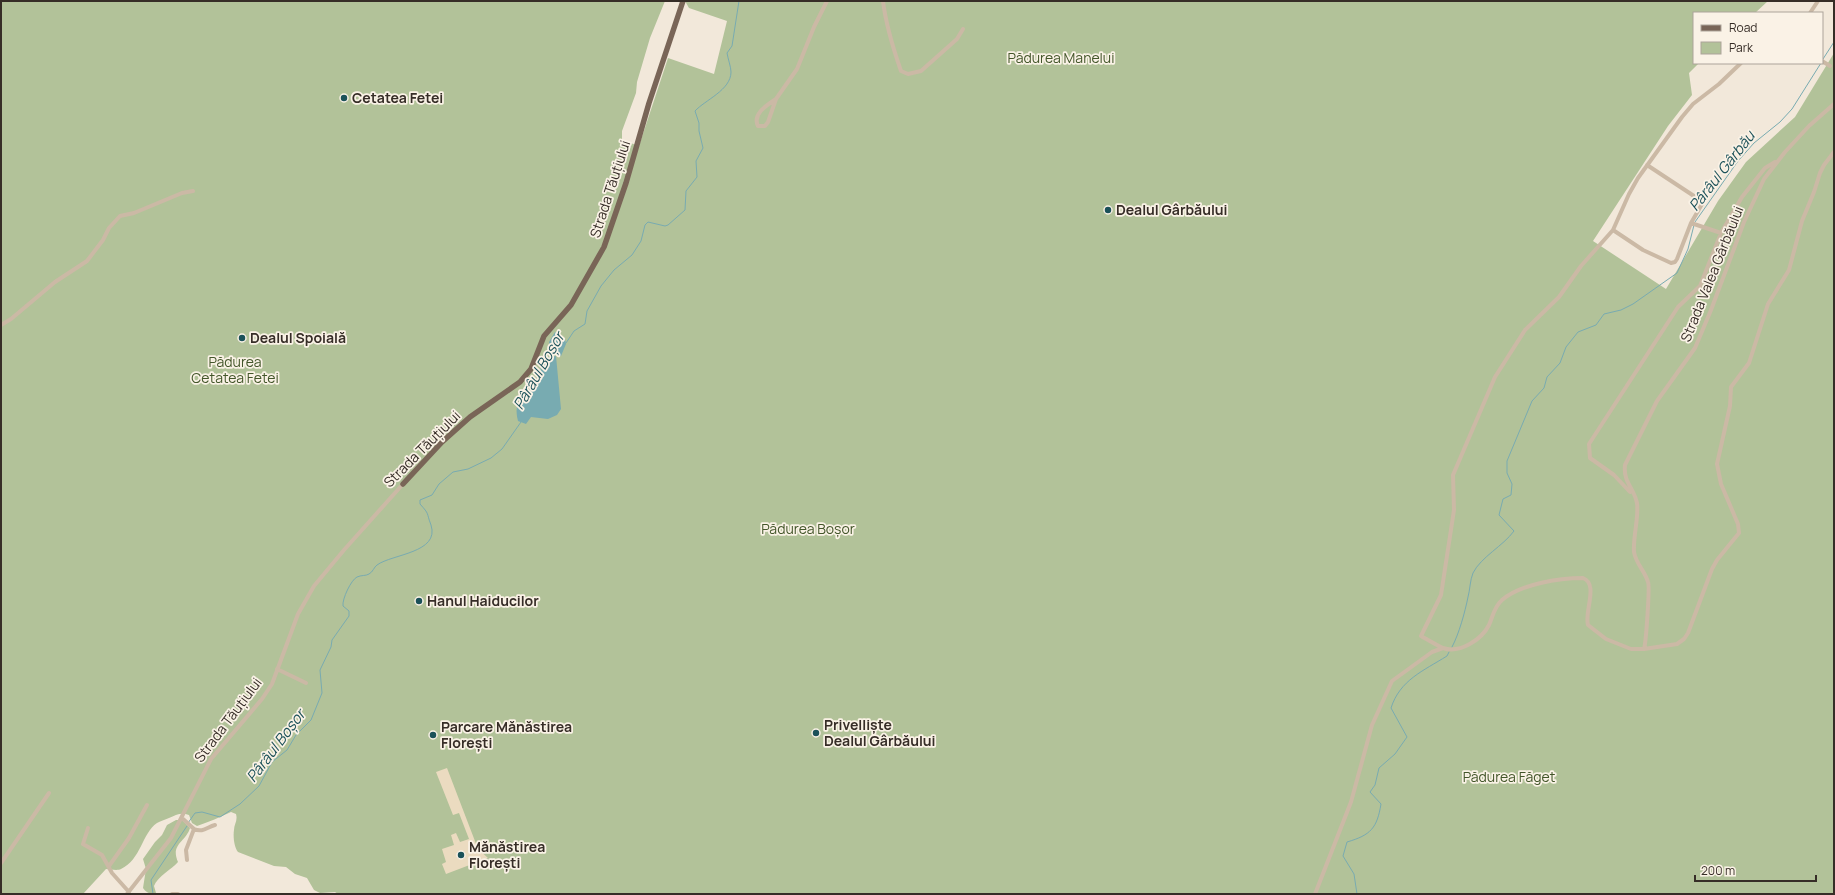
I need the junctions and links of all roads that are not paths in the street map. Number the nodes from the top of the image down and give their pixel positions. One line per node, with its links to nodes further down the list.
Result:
1 (683, 1): 20 (main road, Strada Tăuțiului)
2 (827, 1): 10 (street)
3 (883, 1): 6 (street)
4 (1818, 1): 5 (street)
5 (1811, 12)
6 (963, 28)
7 (1823, 62): 9 (street)
8 (1740, 64): 14 (street)
9 (1830, 66)
10 (776, 99): 10 (street)
11 (1834, 104): 13 (street, Strada Valea Gârbăului)
12 (1834, 152): 23 (street)
13 (1776, 162): 18 (street); 21 (street, Strada Valea Gârbăului)
14 (1647, 165): 16 (street); 17 (street)
15 (193, 190): 19 (street)
16 (1693, 224): 17 (street); 18 (street)
17 (1613, 230): 22 (street)
18 (1721, 233): 21 (street)
19 (1, 325)
20 (403, 484): 24 (street, Strada Tăuțiului)
21 (1634, 496): 23 (street, Strada Valea Gârbăului)
22 (1446, 648): 23 (street); 38 (street)
23 (1644, 649)
24 (277, 669): 25 (street); 28 (street, Strada Tăuțiului)
25 (306, 683)
26 (50, 793): 33 (street)
27 (147, 805): 34 (street)
28 (182, 818): 31 (street); 35 (street, Strada Tăuțiului)
29 (215, 825): 31 (street)
30 (88, 828): 34 (street)
31 (194, 829): 32 (street)
32 (187, 860)
33 (1, 863)
34 (109, 866): 35 (street)
35 (128, 893)
36 (172, 894): 37 (street)
37 (178, 894)
38 (1315, 894)

